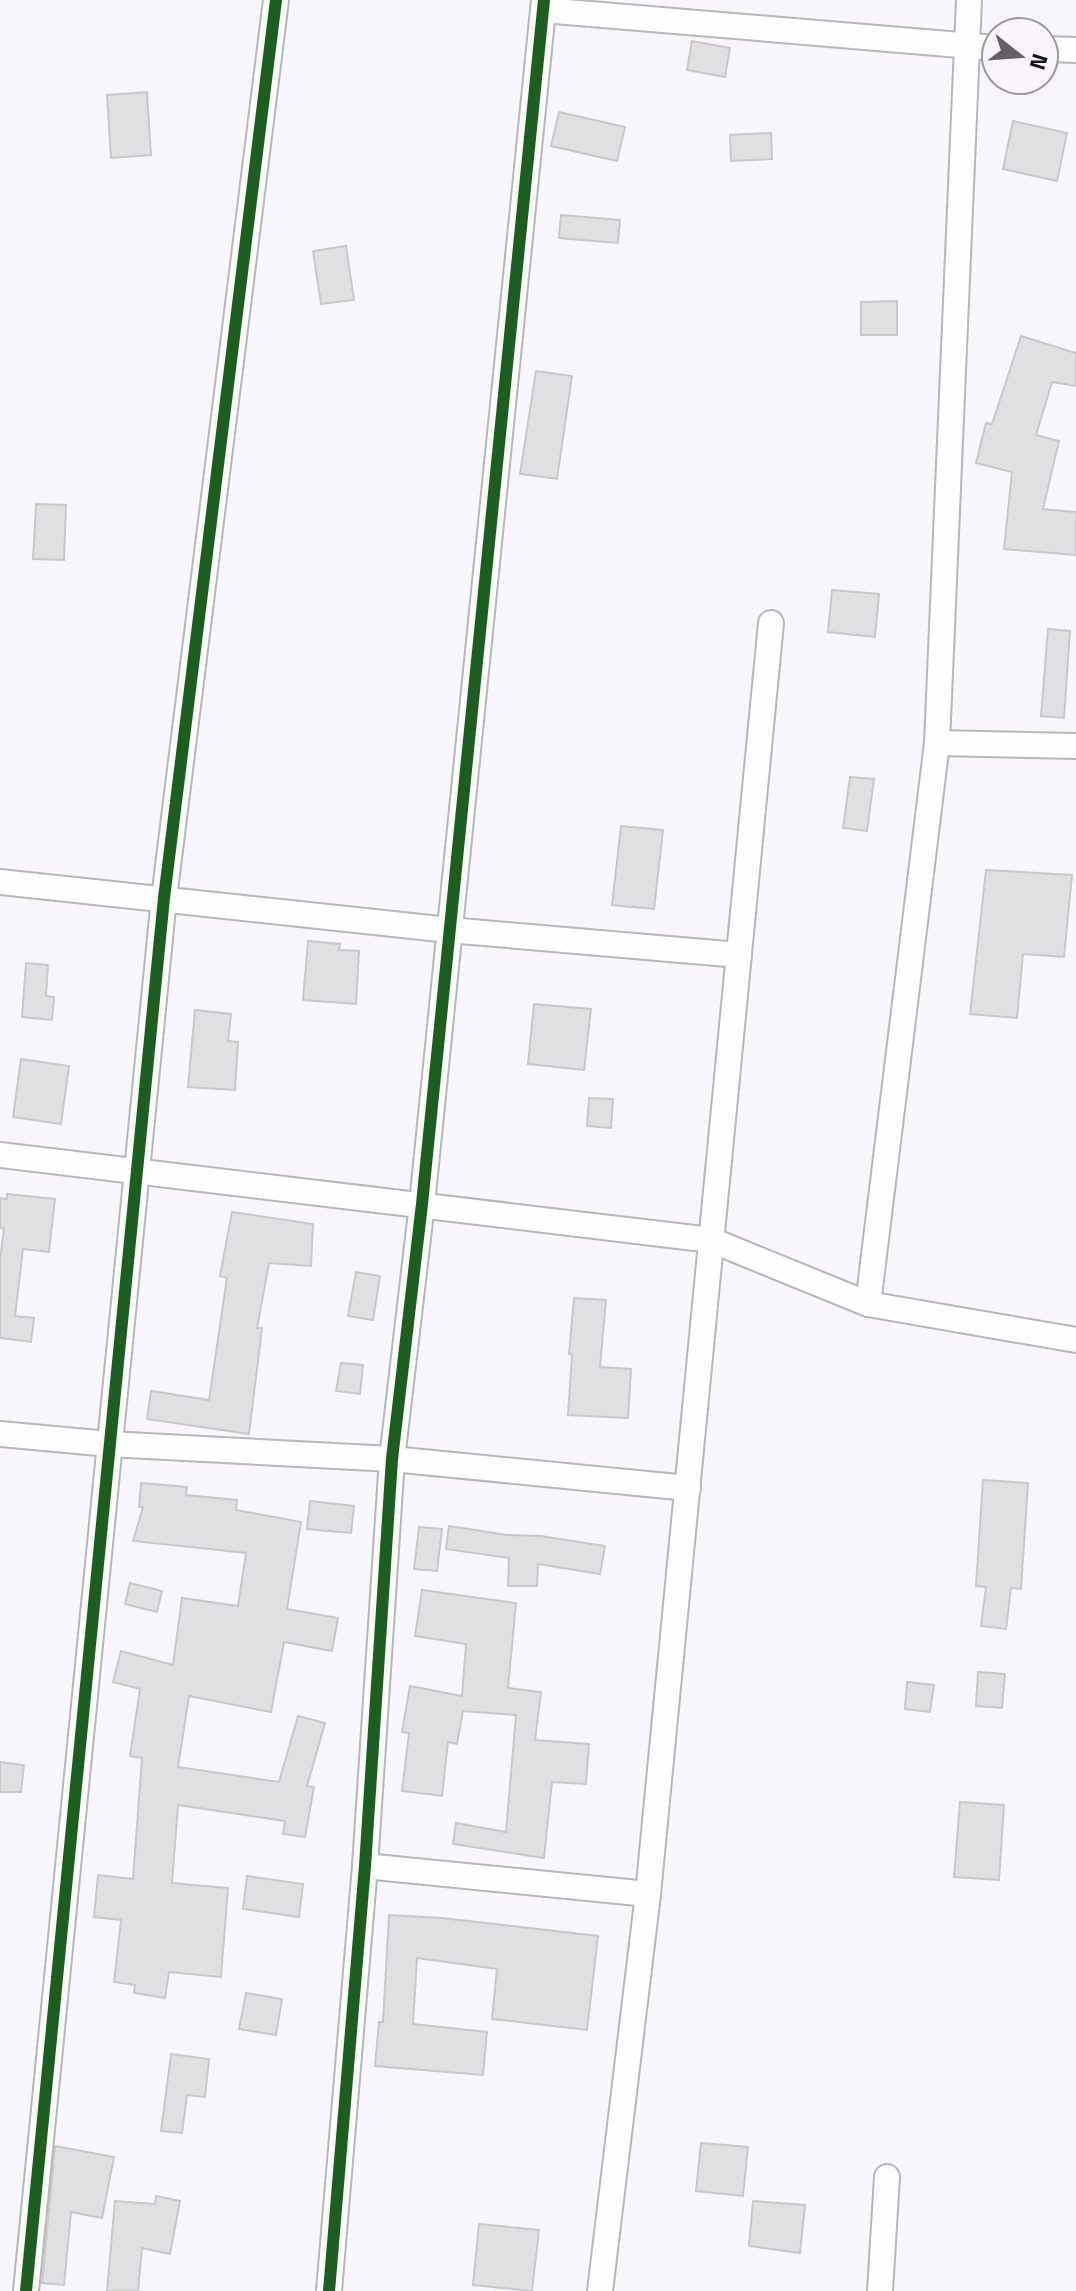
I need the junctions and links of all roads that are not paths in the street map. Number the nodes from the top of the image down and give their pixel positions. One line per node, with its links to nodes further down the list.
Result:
1 (276, 0): 10 (street)
2 (969, 0): 4 (street)
3 (544, 5): 4 (street); 11 (street)
4 (966, 48): 5 (street); 7 (street)
5 (980, 48)
6 (771, 623): 12 (street)
7 (937, 743): 8 (street); 17 (street)
8 (1076, 746)
9 (0, 882): 10 (street)
10 (164, 898): 11 (street); 14 (street)
11 (449, 930): 12 (street); 15 (street)
12 (739, 955): 16 (street)
13 (0, 1155): 14 (street)
14 (136, 1172): 15 (street); 20 (street)
15 (422, 1204): 16 (street); 21 (street)
16 (711, 1240): 17 (street); 22 (street)
17 (868, 1304): 18 (street)
18 (1076, 1340)
19 (0, 1434): 20 (street)
20 (109, 1444): 21 (street); 26 (street)
21 (392, 1459): 22 (street); 23 (street)
22 (688, 1488): 24 (street)
23 (365, 1866): 24 (street); 27 (street)
24 (648, 1894): 28 (street)
25 (887, 2177): 29 (street)
26 (26, 2291)
27 (329, 2291)
28 (600, 2291)
29 (880, 2291)

